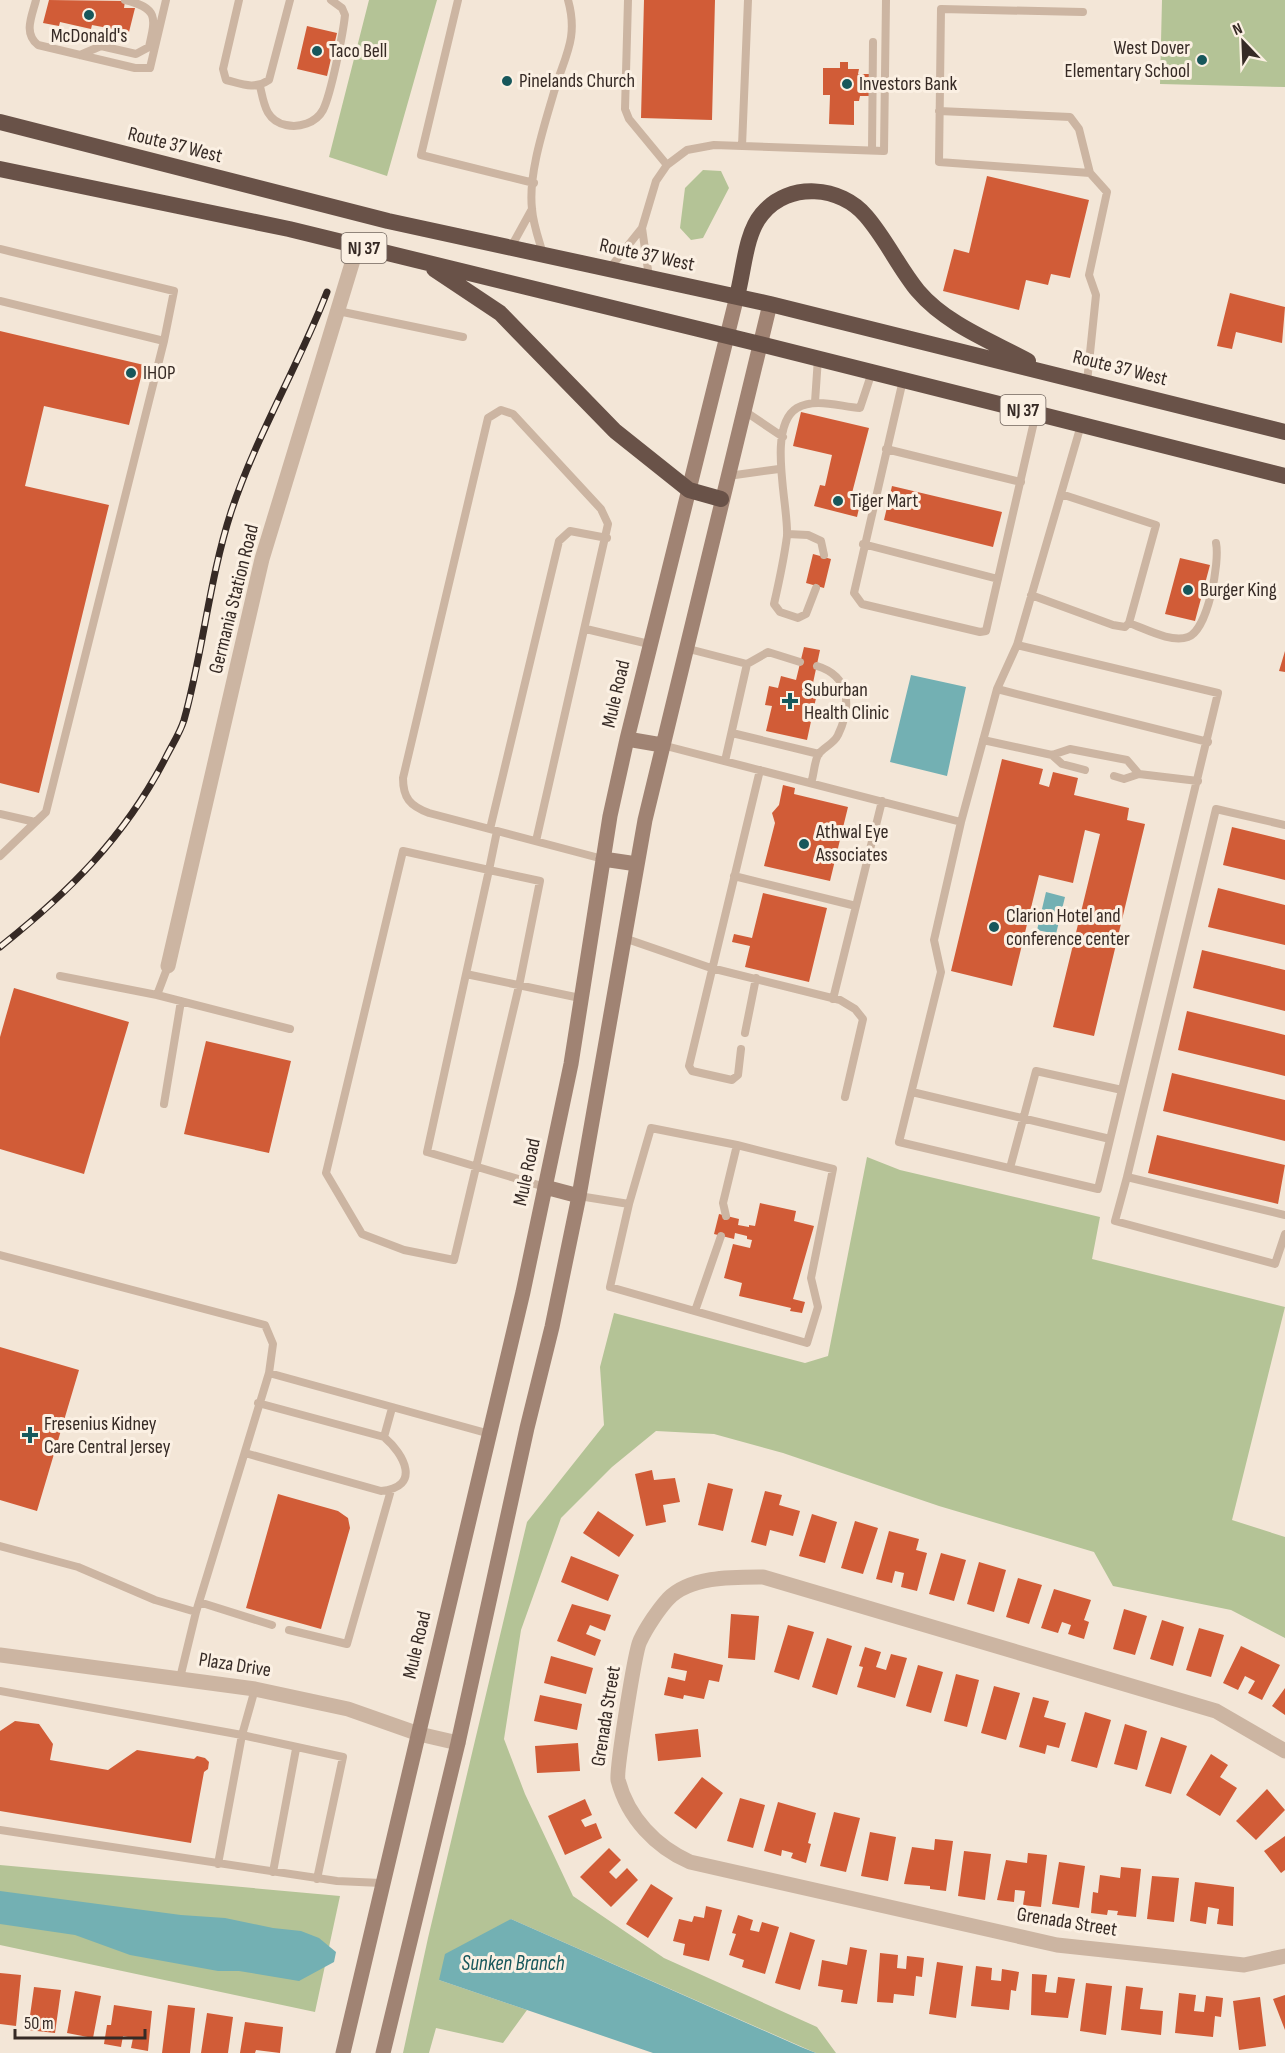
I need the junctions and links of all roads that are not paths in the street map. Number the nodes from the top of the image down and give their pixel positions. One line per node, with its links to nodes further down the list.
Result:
1 (36, 0): 14 (lane)
2 (125, 0): 14 (lane)
3 (166, 0): 14 (lane)
4 (240, 0): 15 (lane)
5 (290, 0): 15 (lane)
6 (331, 0): 15 (lane)
7 (458, 0): 23 (lane)
8 (568, 0): 23 (lane)
9 (628, 0): 20 (lane)
10 (748, 0): 18 (lane)
11 (886, 0): 19 (lane)
12 (1083, 12): 16 (lane)
13 (873, 42): 19 (lane)
14 (80, 55)
15 (260, 86)
16 (939, 111): 22 (lane); 22 (lane)
17 (0, 122): 27 (highway, Route 37 West / NJ 37)
18 (742, 146): 19 (lane); 20 (lane)
19 (872, 150)
20 (666, 165): 25 (lane)
21 (0, 169): 26 (highway, NJ 37)
22 (1090, 173): 45 (lane)
23 (534, 183): 24 (lane)
24 (532, 209): 27 (lane); 29 (lane)
25 (642, 228): 31 (lane); 32 (lane)
26 (357, 247): 30 (highway, NJ 37); 36 (street, Germania Station Road)
27 (511, 247): 29 (highway, Route 37 West / NJ 37)
28 (0, 249): 39 (lane)
29 (543, 254): 31 (highway, Route 37 West / NJ 37)
30 (424, 262): 37 (highway, NJ 37); 57 (highway)
31 (610, 268): 32 (highway, Route 37 West / NJ 37)
32 (649, 277): 33 (highway, Route 37 West / NJ 37)
33 (737, 296): 35 (highway, Route 37 West / NJ 37); 37 (main road, Mule Road); 43 (highway)
34 (0, 301): 39 (lane)
35 (770, 304): 40 (main road); 43 (highway, Route 37 West / NJ 37)
36 (338, 311): 38 (lane); 105 (street, Germania Station Road)
37 (727, 336): 40 (highway, NJ 37); 57 (main road, Mule Road)
38 (463, 337)
39 (164, 341): 93 (lane)
40 (760, 344): 41 (highway, NJ 37); 47 (main road)
41 (818, 358): 42 (highway, NJ 37); 46 (lane)
42 (872, 372): 44 (highway, NJ 37); 46 (lane)
43 (1051, 373): 45 (highway, Route 37 West / NJ 37)
44 (903, 380): 48 (highway, NJ 37); 52 (lane)
45 (1087, 382): 50 (highway, Route 37 West / NJ 37)
46 (815, 402): 51 (lane)
47 (743, 410): 51 (lane); 54 (main road)
48 (1036, 413): 49 (highway, NJ 37); 56 (lane)
49 (1081, 425): 55 (highway, NJ 37); 58 (lane)
50 (1285, 432)
51 (783, 437): 53 (lane)
52 (886, 448): 56 (lane); 63 (lane)
53 (780, 469): 54 (lane); 60 (lane)
54 (726, 476): 59 (main road)
55 (1285, 477)
56 (1021, 482): 65 (lane)
57 (689, 490): 59 (highway); 70 (main road, Mule Road)
58 (1061, 494): 67 (lane); 68 (lane)
59 (720, 499): 72 (main road)
60 (787, 534): 64 (lane); 66 (lane)
61 (607, 538): 69 (lane); 96 (lane); 96 (lane)
62 (1216, 543): 68 (lane)
63 (863, 544): 65 (lane); 65 (lane)
64 (824, 555)
65 (998, 579)
66 (816, 588)
67 (1031, 595): 68 (lane); 71 (lane)
68 (1130, 623)
69 (586, 629): 70 (lane); 97 (lane)
70 (649, 644): 78 (main road, Mule Road)
71 (1017, 645): 76 (lane); 80 (lane)
72 (685, 648): 74 (lane); 81 (main road)
73 (800, 662): 74 (lane)
74 (747, 664): 77 (lane)
75 (817, 666): 82 (lane)
76 (997, 688): 79 (lane); 80 (lane)
77 (732, 733): 82 (lane); 84 (lane)
78 (627, 739): 81 (main road); 99 (main road, Mule Road)
79 (983, 740): 83 (lane); 94 (lane)
80 (1208, 742): 89 (lane)
81 (662, 745): 84 (lane); 100 (main road)
82 (819, 754): 90 (lane)
83 (1052, 755): 86 (lane); 87 (lane)
84 (725, 761): 85 (lane)
85 (760, 770): 90 (lane); 102 (lane)
86 (1085, 770)
87 (1139, 774): 88 (lane); 89 (lane)
88 (1114, 776)
89 (1198, 781): 118 (lane)
90 (812, 783): 91 (lane)
91 (882, 801): 94 (lane); 103 (lane)
92 (0, 814): 93 (lane)
93 (35, 822): 98 (lane)
94 (961, 822): 119 (lane)
95 (1285, 825): 127 (lane)
96 (493, 830): 97 (lane); 101 (lane)
97 (536, 841): 99 (lane)
98 (0, 856)
99 (603, 859): 100 (main road); 112 (main road, Mule Road)
100 (637, 864): 104 (main road)
101 (489, 870): 107 (lane); 110 (lane); 125 (lane)
102 (734, 876): 103 (lane); 106 (lane)
103 (856, 906): 113 (lane)
104 (624, 938): 106 (lane); 129 (main road)
105 (168, 966): 111 (lane)
106 (711, 968): 109 (lane); 117 (lane)
107 (466, 974): 110 (lane); 125 (lane)
108 (60, 976): 111 (lane)
109 (756, 978): 113 (lane); 116 (lane)
110 (519, 986): 112 (lane); 125 (lane)
111 (158, 995): 114 (lane)
112 (580, 998): 128 (main road, Mule Road)
113 (833, 999): 120 (lane)
114 (181, 1001): 115 (lane); 121 (lane)
115 (290, 1029)
116 (745, 1033)
117 (741, 1049)
118 (1122, 1090): 122 (lane); 123 (lane)
119 (912, 1092): 122 (lane); 126 (lane)
120 (845, 1097)
121 (164, 1104)
122 (1023, 1119): 123 (lane); 126 (lane)
123 (1110, 1139): 126 (lane)
124 (737, 1145): 130 (lane); 132 (lane); 136 (lane)
125 (474, 1168): 128 (lane)
126 (1010, 1168)
127 (1127, 1177): 131 (lane); 133 (lane)
128 (545, 1187): 129 (main road); 140 (main road, Mule Road)
129 (579, 1196): 130 (lane); 155 (main road)
130 (629, 1204): 136 (lane)
131 (1285, 1215)
132 (726, 1216)
133 (1285, 1234)
134 (721, 1236): 136 (lane)
135 (0, 1255): 137 (lane)
136 (695, 1311)
137 (269, 1373): 138 (lane); 139 (lane)
138 (258, 1403): 141 (lane); 142 (lane)
139 (392, 1408): 140 (lane); 141 (lane)
140 (490, 1434): 153 (main road, Mule Road)
141 (384, 1437): 143 (lane)
142 (244, 1453): 143 (lane); 145 (lane)
143 (391, 1490): 148 (lane)
144 (0, 1546): 146 (lane)
145 (199, 1602): 146 (lane); 147 (lane)
146 (196, 1612): 150 (lane)
147 (272, 1625)
148 (289, 1630)
149 (0, 1655): 150 (street, Plaza Drive)
150 (180, 1678): 151 (street, Plaza Drive)
151 (255, 1689): 153 (street, Plaza Drive); 154 (lane)
152 (0, 1691): 154 (lane)
153 (419, 1734): 155 (street, Plaza Drive); 162 (main road, Mule Road)
154 (242, 1735): 156 (lane); 159 (lane)
155 (458, 1743): 165 (main road)
156 (296, 1749): 160 (lane); 161 (lane)
157 (1285, 1751): 163 (street, Grenada Street)
158 (0, 1830): 159 (lane)
159 (218, 1864): 160 (lane)
160 (273, 1872): 161 (lane)
161 (317, 1879): 162 (lane)
162 (381, 1883): 164 (main road, Mule Road)
163 (1285, 1956)
164 (343, 2053)
165 (383, 2053)

